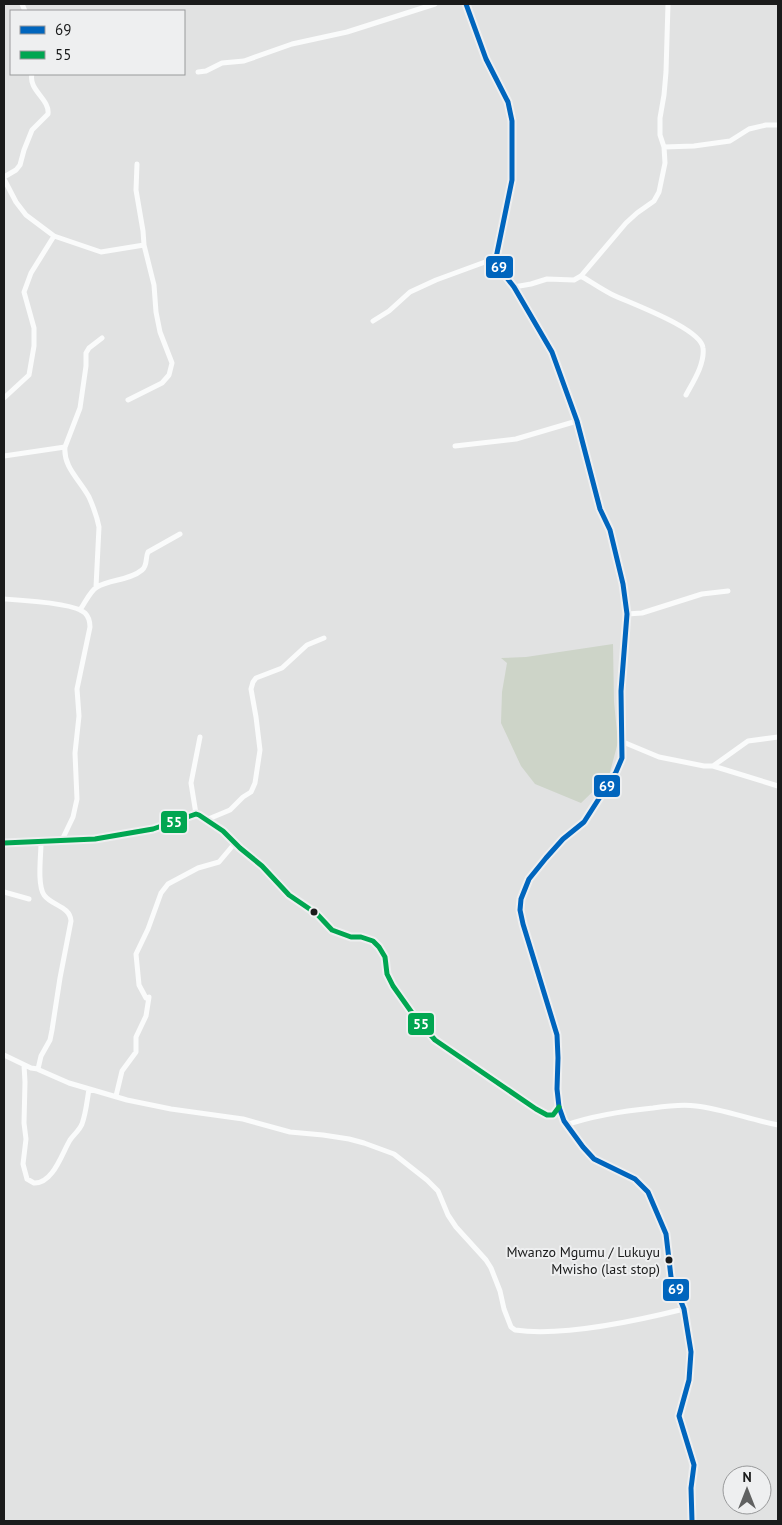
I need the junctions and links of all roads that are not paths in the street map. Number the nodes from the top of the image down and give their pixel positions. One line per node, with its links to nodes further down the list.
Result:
1 (435, 4): 4 (street)
2 (466, 4): 12 (street)
3 (668, 4): 7 (street)
4 (198, 72)
5 (32, 75): 9 (street)
6 (778, 125): 7 (street)
7 (664, 147): 13 (street)
8 (137, 164): 11 (street)
9 (4, 178): 10 (street)
10 (54, 236): 11 (street); 18 (street)
11 (144, 245): 19 (street)
12 (496, 258): 14 (street); 15 (street)
13 (581, 276): 14 (street); 17 (street)
14 (514, 287): 20 (street)
15 (373, 321)
16 (102, 338): 22 (street)
17 (686, 395)
18 (4, 398)
19 (128, 400)
20 (577, 421): 21 (street); 29 (street)
21 (455, 446)
22 (65, 447): 23 (street); 25 (street)
23 (4, 456)
24 (180, 534): 25 (street)
25 (96, 587): 28 (street)
26 (728, 591): 29 (street)
27 (4, 599): 28 (street)
28 (80, 610): 38 (street)
29 (627, 614): 33 (street)
30 (324, 638): 37 (street)
31 (200, 737): 36 (street)
32 (778, 737): 34 (street)
33 (622, 742): 34 (street); 49 (street)
34 (713, 766): 35 (street)
35 (778, 786)
36 (196, 814): 37 (street); 38 (street)
37 (206, 820): 41 (street)
38 (62, 840): 40 (street)
39 (4, 843): 40 (street)
40 (41, 843): 46 (street)
41 (235, 843): 48 (street); 49 (street)
42 (4, 892): 43 (street)
43 (29, 899)
44 (4, 1055): 45 (street)
45 (24, 1065): 46 (street); 47 (street)
46 (37, 1069): 47 (street)
47 (89, 1089): 48 (street)
48 (116, 1096): 52 (street)
49 (559, 1107): 51 (street)
50 (778, 1125): 51 (street)
51 (566, 1126): 52 (street)
52 (684, 1309): 53 (street)
53 (692, 1521)

